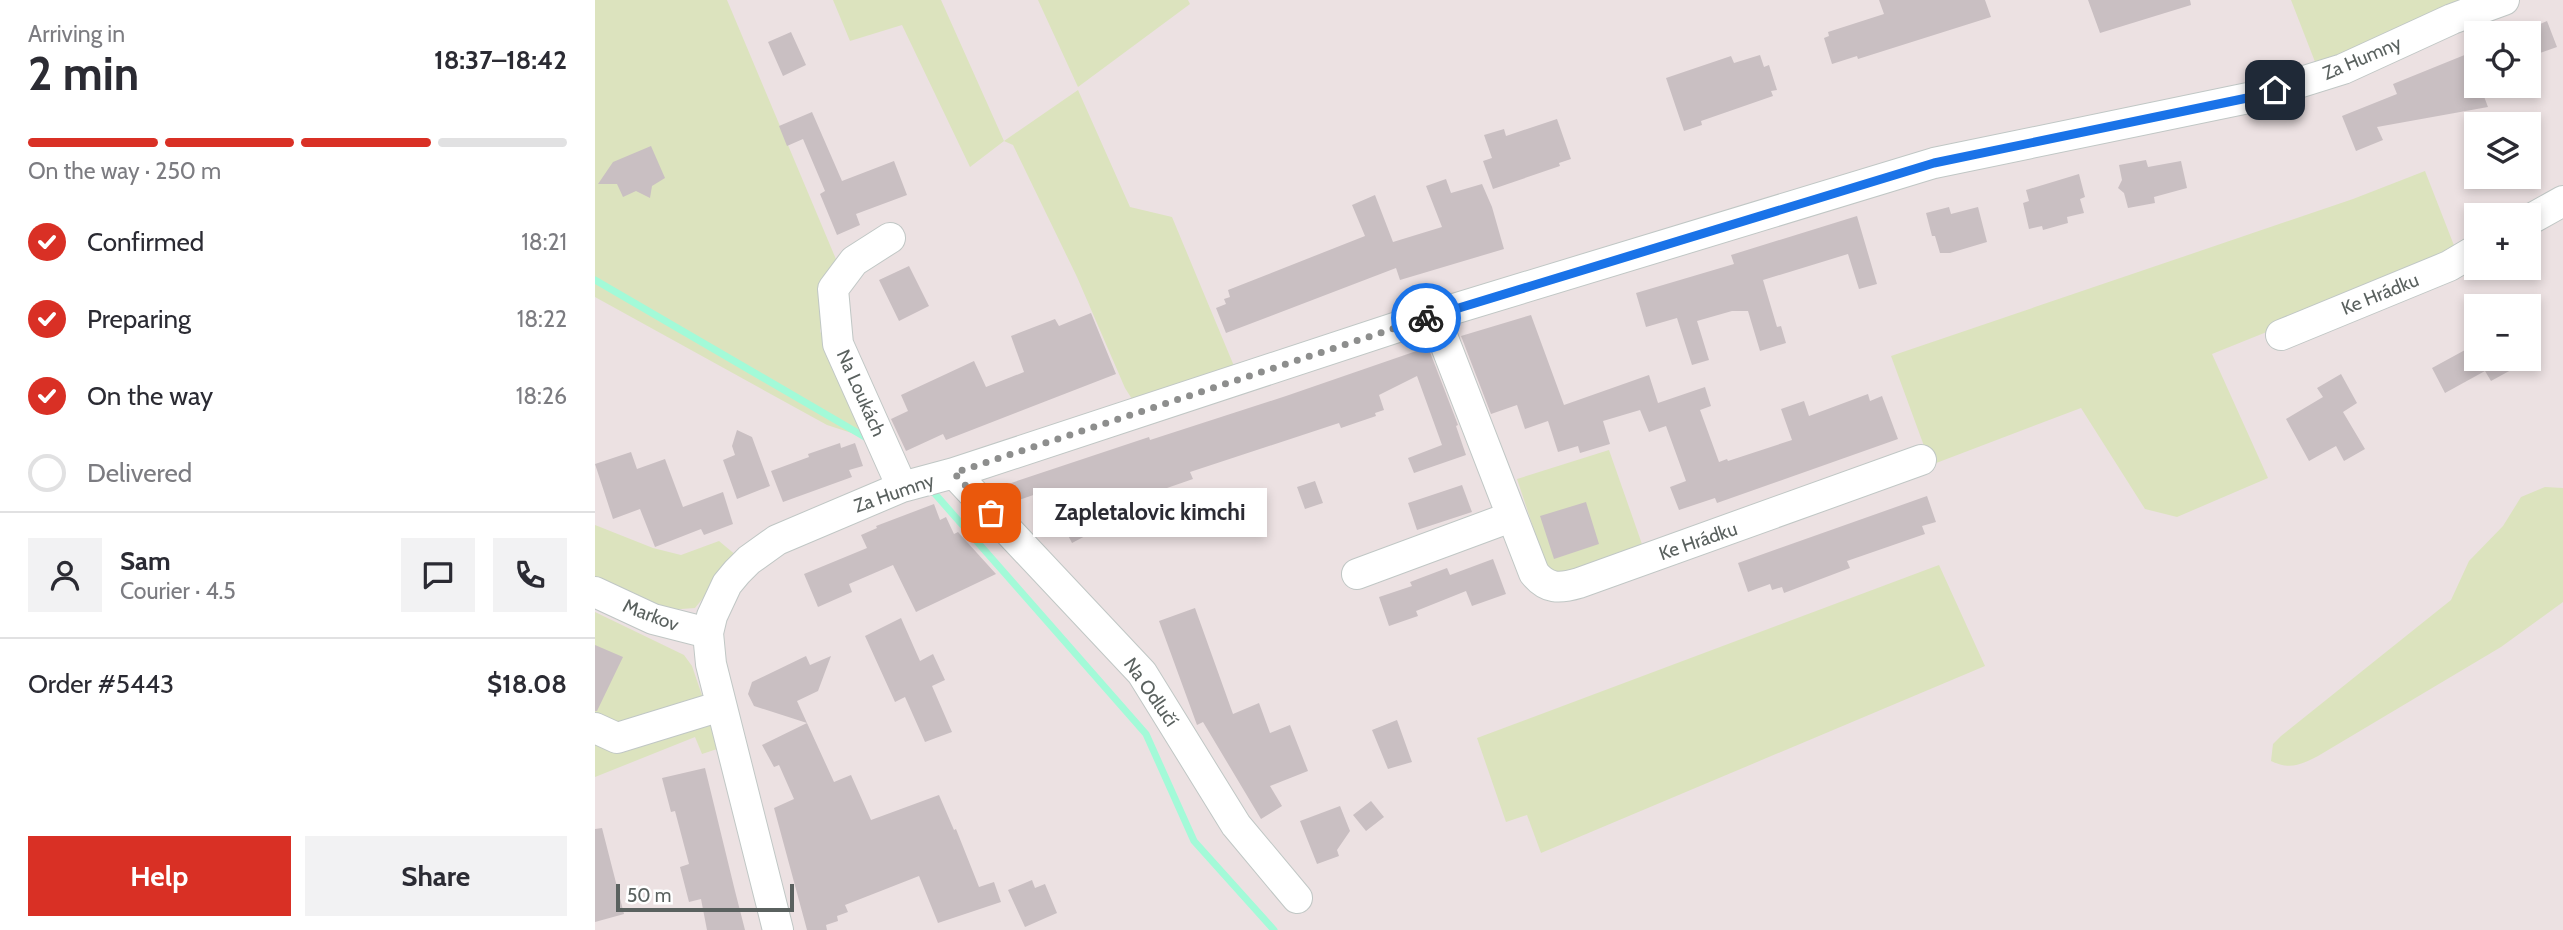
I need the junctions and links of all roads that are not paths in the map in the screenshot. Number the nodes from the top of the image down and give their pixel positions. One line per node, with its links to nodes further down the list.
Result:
1 (2504, 0): 6 (street, Za Humny)
2 (2563, 201): 3 (street)
3 (2541, 213)
4 (890, 238): 9 (street, Na Loukách)
5 (2464, 257): 7 (street, Ke Hrádku)
6 (1434, 315): 9 (street, Za Humny); 10 (street, Ke Hrádku)
7 (2281, 335)
8 (1921, 460): 10 (street, Ke Hrádku)
9 (925, 481): 13 (street, Za Humny); 16 (street, Na Odlučí)
10 (1511, 517): 11 (street)
11 (1357, 574)
12 (595, 592): 13 (street, Markov)
13 (708, 633): 14 (street, Za Humny)
14 (721, 706): 15 (street); 17 (street, Za Humny)
15 (595, 727)
16 (1297, 898)
17 (778, 930)

